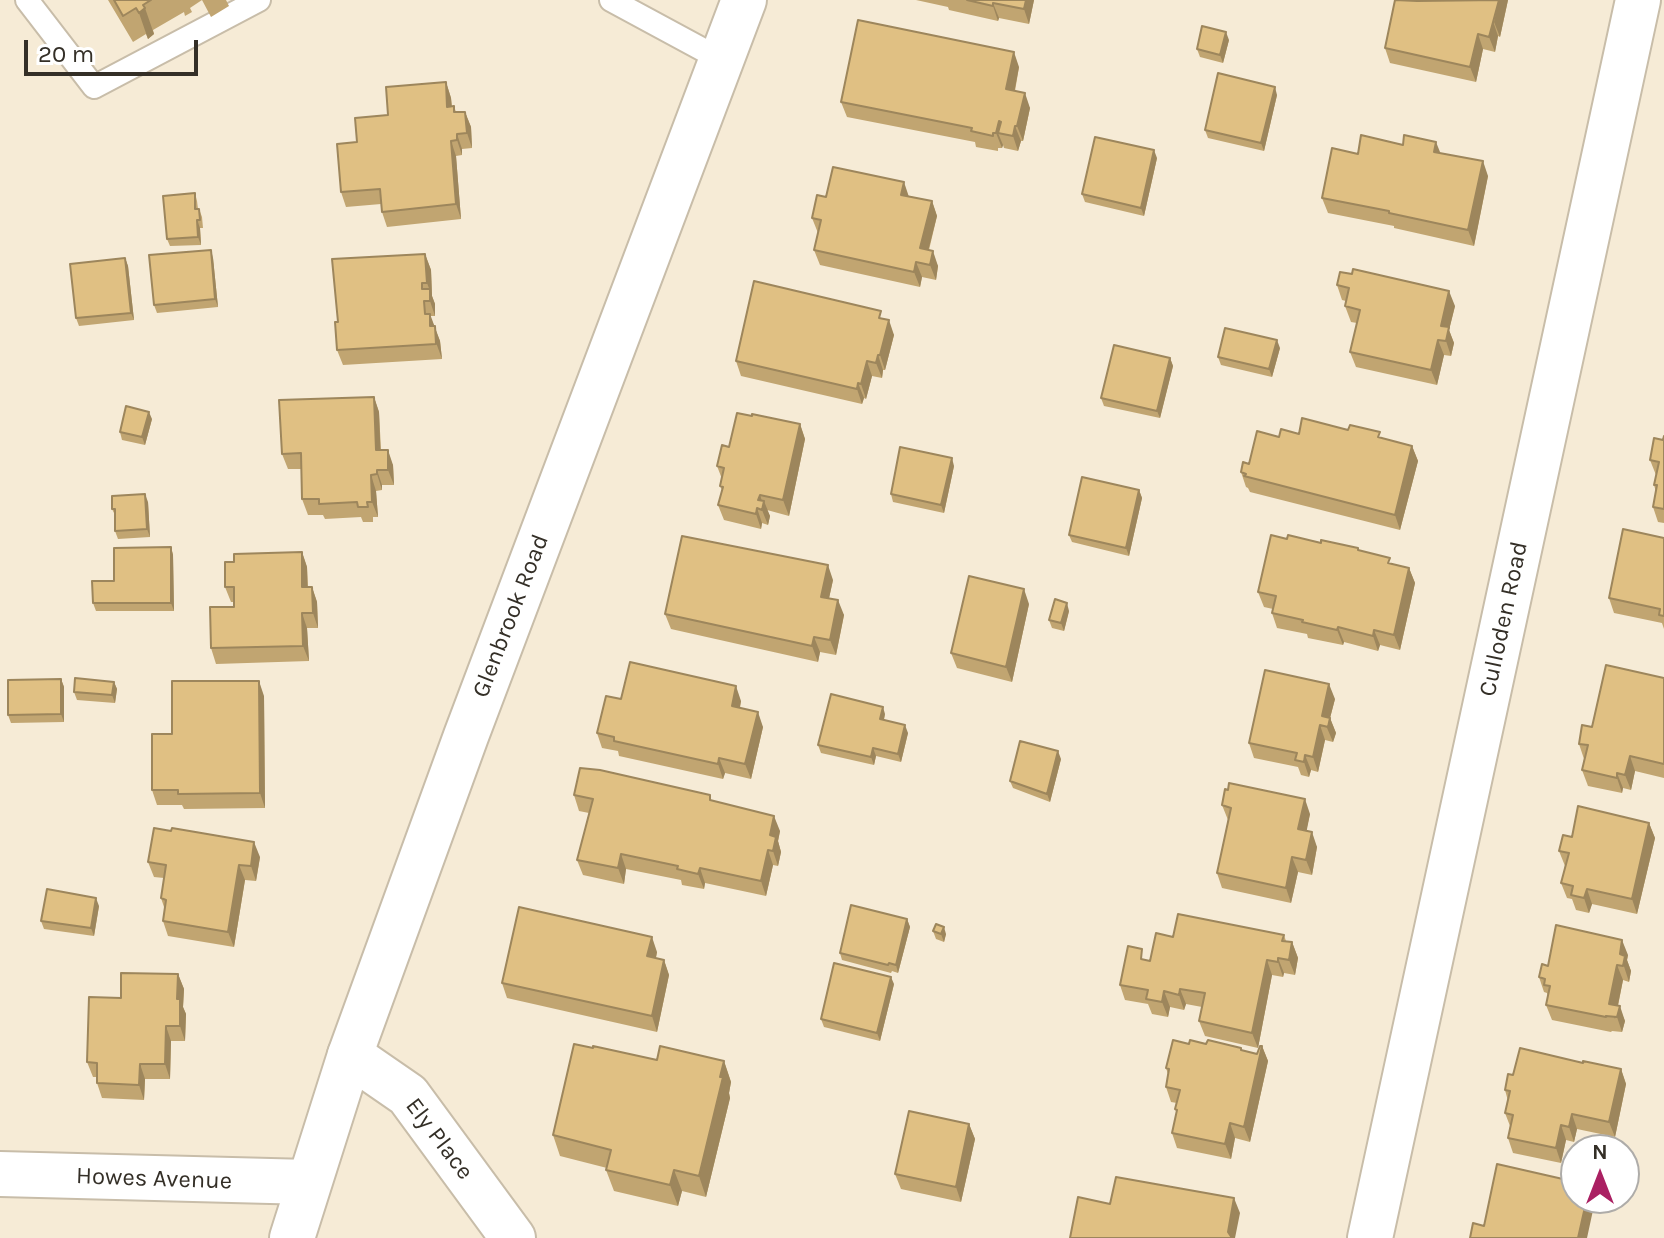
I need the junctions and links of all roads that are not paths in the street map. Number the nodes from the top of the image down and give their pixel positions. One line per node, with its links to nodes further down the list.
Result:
1 (27, 0): 2 (lane)
2 (259, 0)
3 (611, 0): 6 (lane)
4 (744, 0): 6 (street, Glenbrook Road)
5 (1638, 0): 12 (street, Culloden Road)
6 (722, 60): 7 (street, Glenbrook Road)
7 (350, 1055): 9 (street, Glenbrook Road); 11 (street, Ely Place)
8 (0, 1174): 9 (street, Howes Avenue)
9 (309, 1182): 10 (street, Glenbrook Road)
10 (292, 1238)
11 (513, 1238)
12 (1370, 1238)

